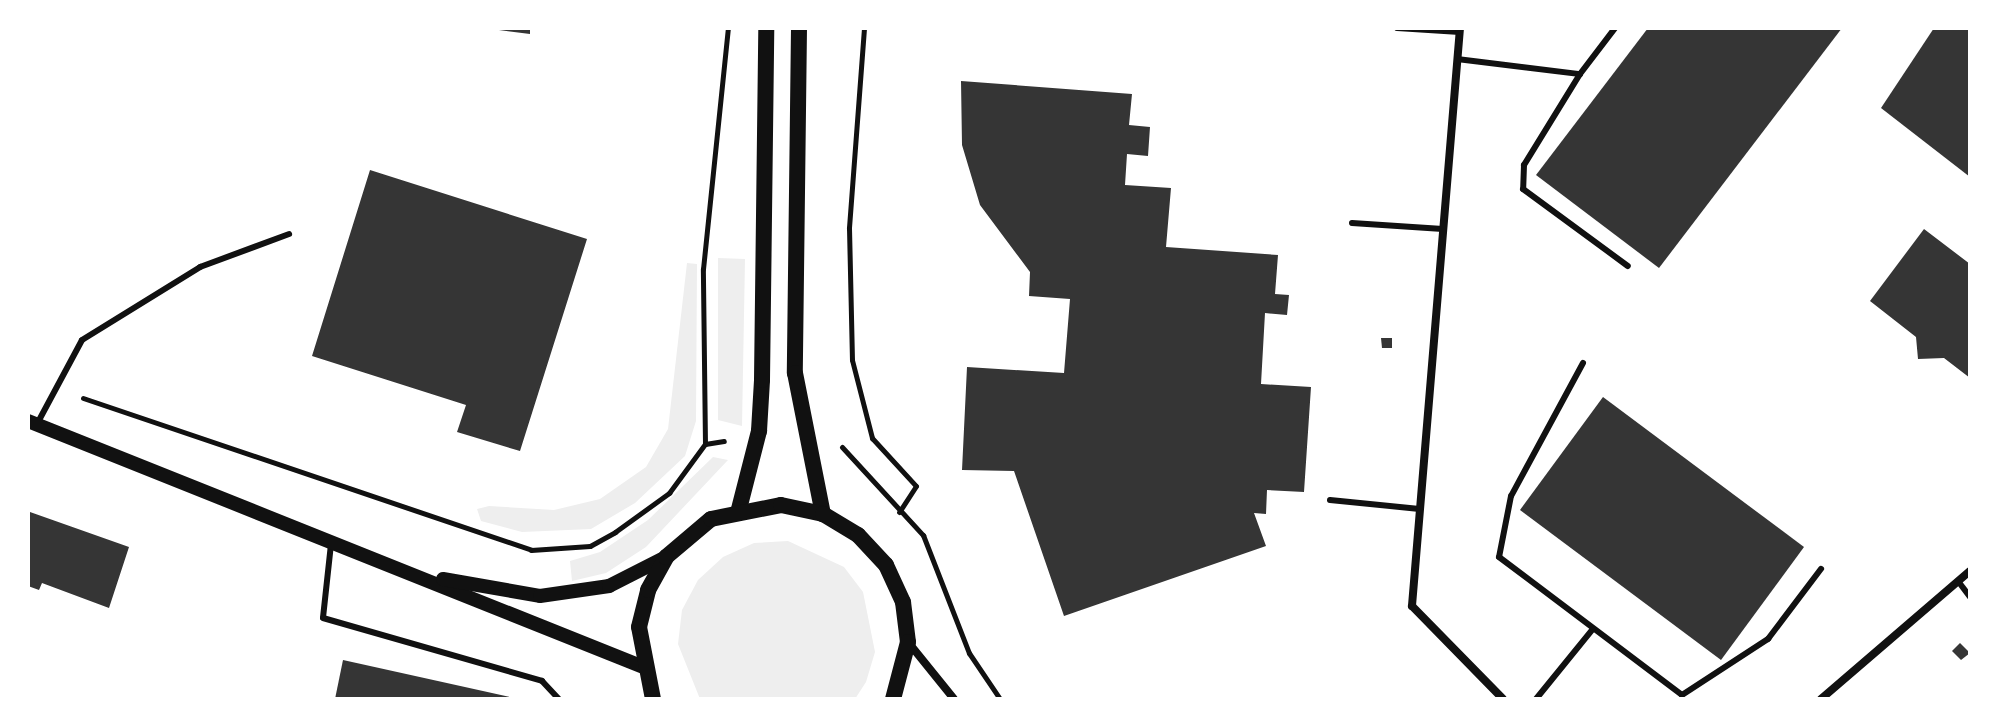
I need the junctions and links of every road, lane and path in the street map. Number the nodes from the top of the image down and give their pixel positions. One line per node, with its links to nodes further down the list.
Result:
1 (728, 28): 15 (path)
2 (766, 28): 18 (main road)
3 (799, 28): 20 (main road)
4 (864, 28): 35 (path)
5 (1397, 28): 7 (lane)
6 (1615, 28): 9 (lane)
7 (1460, 30): 8 (street)
8 (1457, 59): 9 (lane); 11 (street)
9 (1580, 74): 13 (lane)
10 (1352, 223): 11 (lane)
11 (1443, 229): 19 (street)
12 (289, 234): 15 (lane)
13 (1628, 266)
14 (1583, 363): 28 (lane)
15 (52, 395): 16 (lane)
16 (32, 422): 21 (street)
17 (1330, 500): 19 (lane)
18 (739, 509): 20 (main road); 22 (main road)
19 (1420, 509): 36 (street)
20 (823, 514): 29 (main road)
21 (332, 540): 25 (street); 31 (lane)
22 (666, 557): 25 (street); 30 (main road)
23 (1821, 569): 28 (lane)
24 (1970, 571): 26 (street)
25 (419, 575): 30 (street)
26 (1958, 581): 27 (lane); 38 (street)
27 (1970, 597)
28 (1592, 630): 37 (lane)
29 (908, 642): 33 (main road); 34 (street)
30 (641, 666): 32 (main road)
31 (559, 699)
32 (653, 699)
33 (893, 699)
34 (954, 699)
35 (1000, 699)
36 (1503, 699)
37 (1536, 699)
38 (1821, 699)

